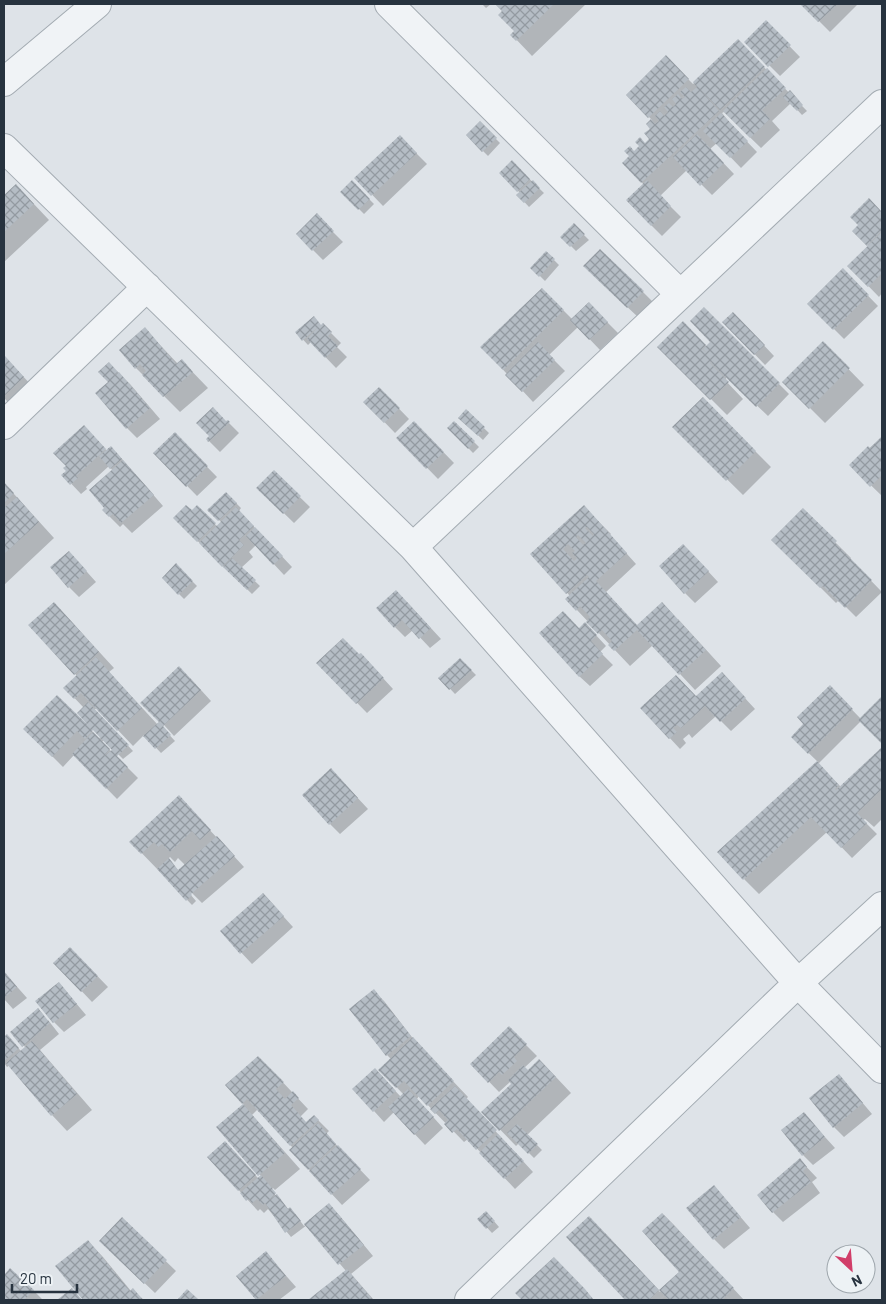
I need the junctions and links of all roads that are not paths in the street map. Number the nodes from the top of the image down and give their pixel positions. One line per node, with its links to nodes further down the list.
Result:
1 (389, 4): 7 (street)
2 (88, 7): 3 (street)
3 (4, 82)
4 (882, 104): 7 (street)
5 (4, 148): 6 (street)
6 (147, 287): 8 (street); 9 (street)
7 (680, 294): 9 (street)
8 (4, 425)
9 (413, 547): 11 (street)
10 (882, 906): 11 (street)
11 (798, 983): 12 (street); 13 (street)
12 (882, 1069)
13 (469, 1300)

